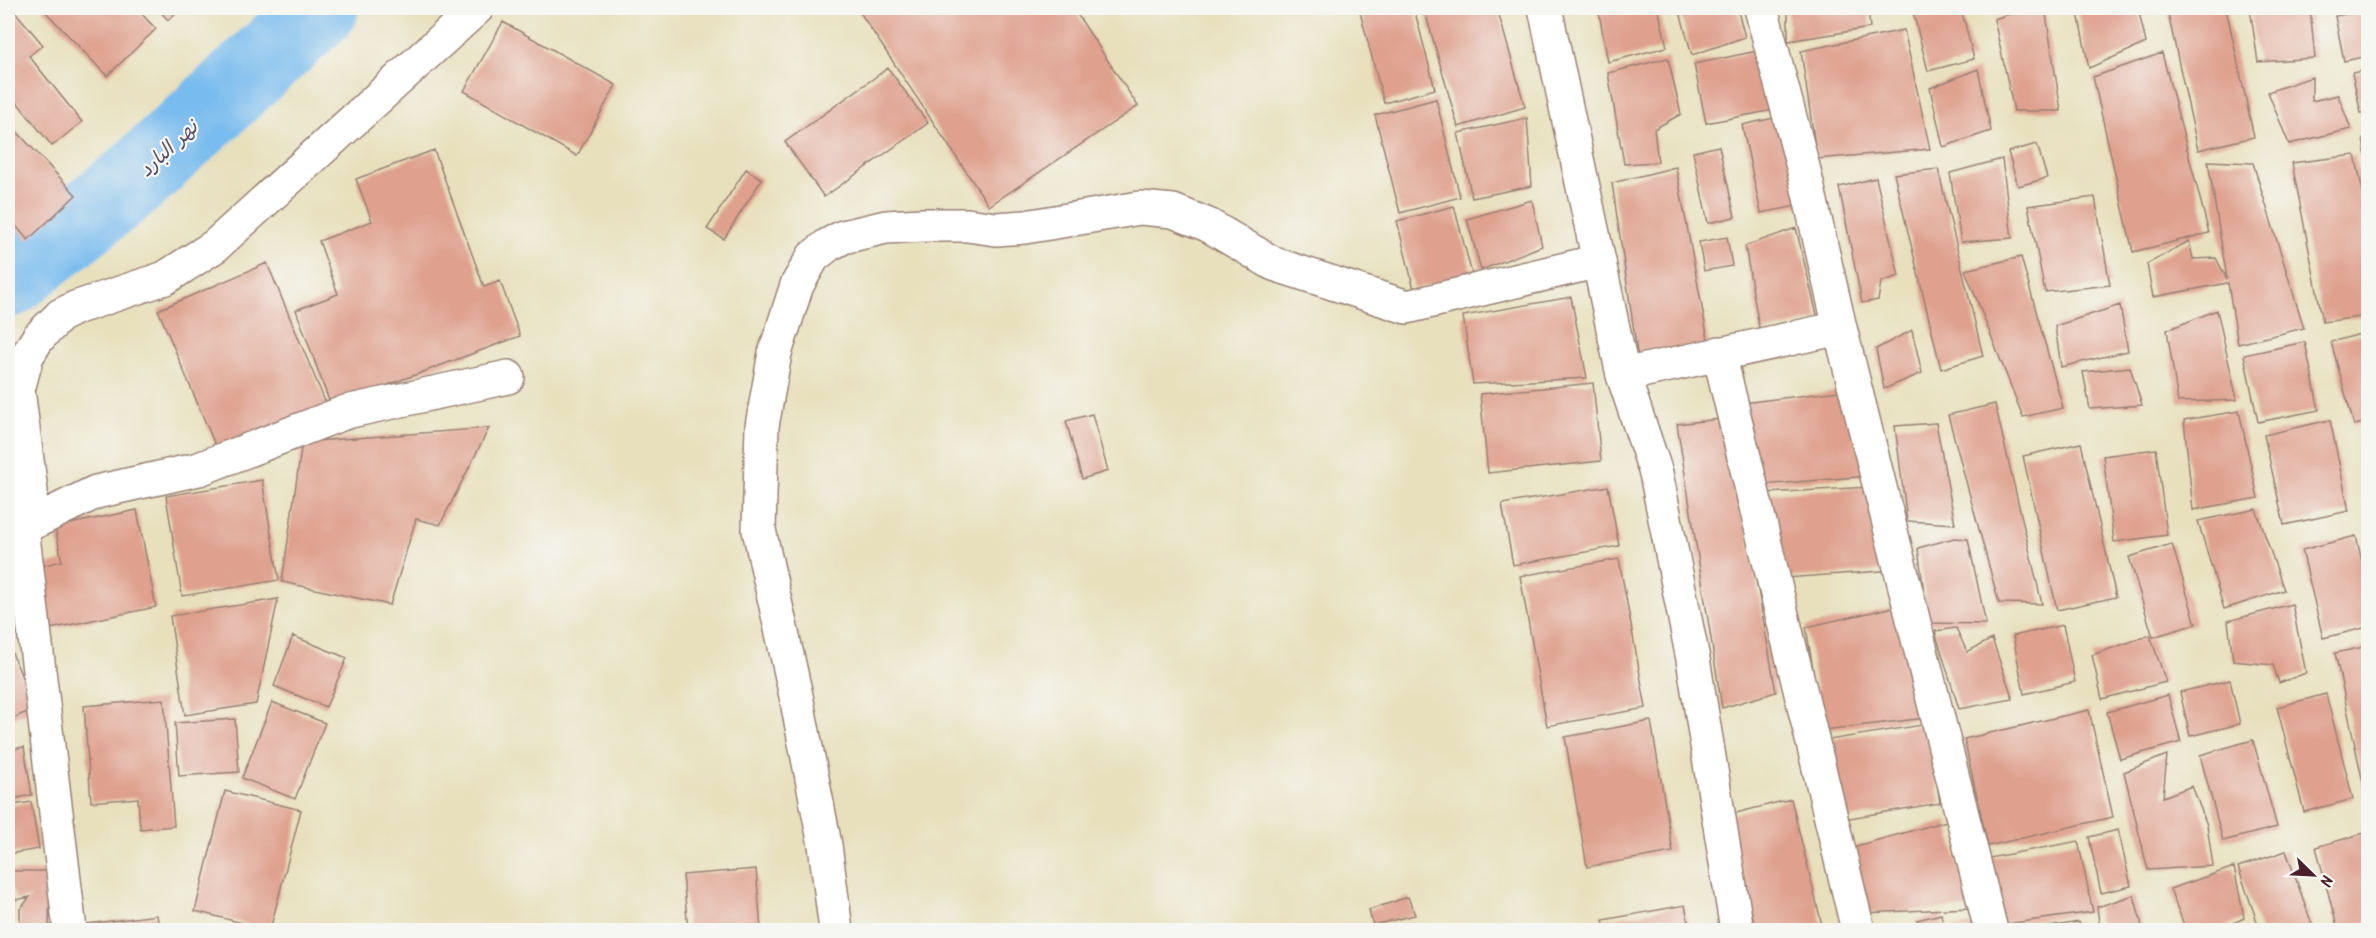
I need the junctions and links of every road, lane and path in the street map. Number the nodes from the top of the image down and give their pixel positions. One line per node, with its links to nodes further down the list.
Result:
1 (477, 8): 9 (street)
2 (1545, 8): 4 (street)
3 (1761, 8): 5 (street)
4 (1599, 261): 7 (street); 11 (street)
5 (1840, 328): 6 (street); 14 (street)
6 (1719, 353): 7 (street); 13 (street)
7 (1623, 375): 12 (street)
8 (508, 377): 9 (street)
9 (15, 531): 10 (street)
10 (70, 930)
11 (836, 930)
12 (1737, 930)
13 (1858, 930)
14 (1991, 930)

